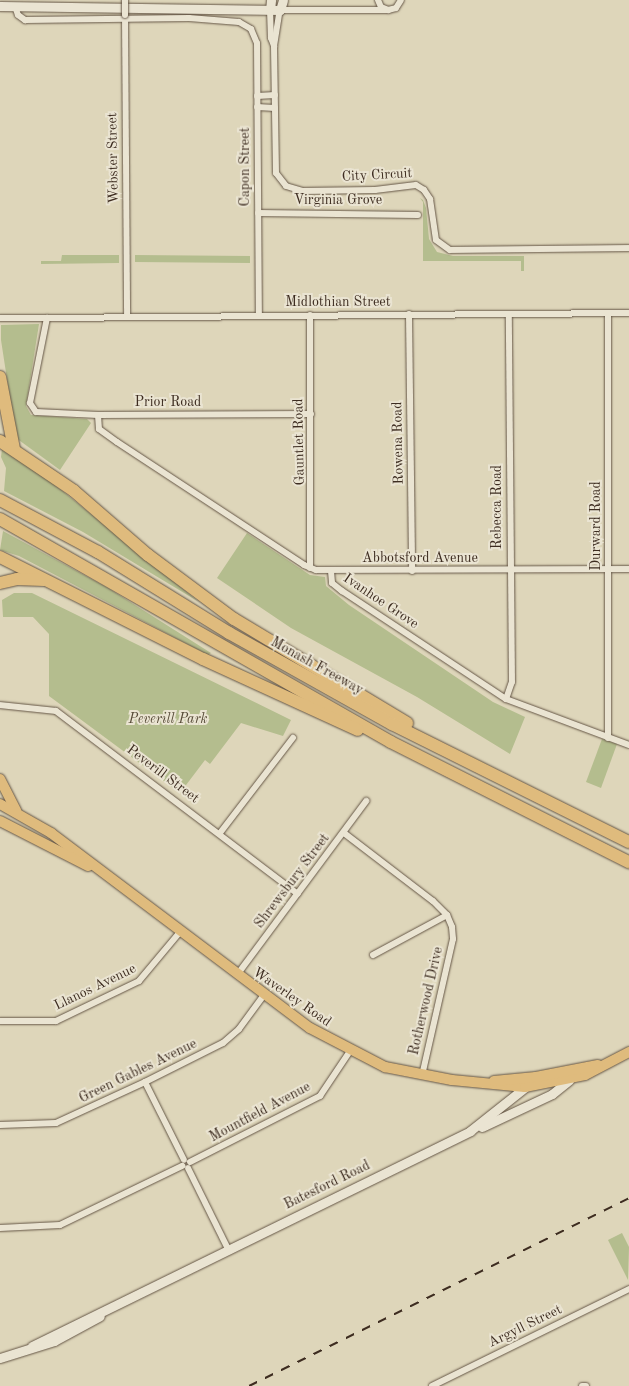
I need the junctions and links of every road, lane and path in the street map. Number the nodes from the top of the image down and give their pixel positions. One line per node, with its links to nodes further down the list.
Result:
1 (125, 0): 11 (street, Webster Street, bridge)
2 (272, 0): 8 (main road, City Circuit)
3 (283, 0): 9 (main road, City Circuit)
4 (378, 0): 10 (street)
5 (400, 0): 10 (street)
6 (0, 6): 7 (main road)
7 (15, 6): 8 (main road); 11 (street)
8 (270, 10): 9 (main road); 12 (street, City Circuit)
9 (280, 10): 10 (street); 12 (street, City Circuit)
10 (388, 10)
11 (125, 17): 14 (street, Capon Street); 26 (street, Webster Street)
12 (274, 46): 13 (street, City Circuit)
13 (274, 95): 14 (street); 16 (street, City Circuit)
14 (257, 96): 15 (street, Capon Street)
15 (257, 108): 16 (street); 17 (street, Capon Street)
16 (274, 108): 19 (street, City Circuit)
17 (258, 212): 18 (street, Virginia Grove); 24 (street, Capon Street)
18 (418, 215)
19 (629, 248)
20 (629, 313): 23 (street, Midlothian Street)
21 (409, 314): 22 (street, Midlothian Street); 25 (street, Midlothian Street); 42 (street, Rowena Road)
22 (509, 314): 23 (street, Midlothian Street); 40 (street, Rebecca Road)
23 (608, 314): 38 (street, Durward Road)
24 (259, 315): 25 (street, Midlothian Street); 26 (street, Midlothian Street)
25 (310, 315): 30 (street, Gauntlet Road)
26 (127, 316): 28 (street, Midlothian Street)
27 (0, 318): 28 (street, Midlothian Street)
28 (47, 318): 31 (street, Prior Road)
29 (0, 377): 33 (highway)
30 (311, 414): 31 (street, Prior Road); 37 (street, Gauntlet Road)
31 (98, 415): 37 (street, Ivanhoe Grove)
32 (0, 441): 33 (highway)
33 (14, 449): 51 (highway)
34 (6, 502): 51 (highway, Monash Freeway)
35 (6, 522): 49 (highway, Monash Freeway)
36 (0, 556): 43 (highway)
37 (310, 568): 41 (street, Ivanhoe Grove)
38 (609, 569): 39 (street, Abbotsford Avenue); 40 (street, Abbotsford Avenue); 48 (street, Durward Road)
39 (629, 569)
40 (510, 570): 42 (street, Abbotsford Avenue); 45 (street, Rebecca Road)
41 (331, 571): 42 (street, Abbotsford Avenue); 45 (street, Ivanhoe Grove)
42 (412, 571)
43 (49, 581): 44 (highway); 49 (highway)
44 (0, 583)
45 (506, 699): 48 (street, Ivanhoe Grove)
46 (0, 705): 57 (street, Peverill Street)
47 (293, 738): 57 (street)
48 (608, 738): 50 (street, Ivanhoe Grove)
49 (391, 742): 60 (highway, Monash Freeway)
50 (629, 745)
51 (456, 757): 59 (highway, Monash Freeway)
52 (0, 779): 55 (main road)
53 (366, 800): 58 (street, Shrewsbury Street)
54 (0, 804): 55 (main road, Waverley Road)
55 (17, 813): 61 (main road, Waverley Road)
56 (0, 821): 61 (main road, Waverley Road)
57 (220, 833): 62 (street, Peverill Street)
58 (344, 833): 62 (street, Shrewsbury Street); 63 (street)
59 (629, 842)
60 (629, 862)
61 (107, 875): 64 (main road, Waverley Road)
62 (298, 894): 66 (street, Shrewsbury Street)
63 (447, 915): 65 (street); 72 (street, Rotherwood Drive)
64 (180, 932): 66 (main road, Waverley Road); 68 (street, Llanos Avenue)
65 (372, 955)
66 (238, 975): 67 (main road, Waverley Road)
67 (264, 995): 69 (main road, Waverley Road); 75 (street, Green Gables Avenue)
68 (0, 1021)
69 (350, 1051): 72 (main road, Waverley Road); 80 (street, Mountfield Avenue)
70 (629, 1052): 71 (main road, Waverley Road)
71 (603, 1064): 73 (main road, Waverley Road); 74 (main road, Waverley Road)
72 (422, 1075): 76 (main road, Waverley Road)
73 (536, 1077): 76 (main road, Waverley Road); 77 (main road, Batesford Road)
74 (569, 1080): 77 (main road, Waverley Road); 79 (main road)
75 (145, 1082): 78 (street, Green Gables Avenue); 80 (street)
76 (488, 1082): 77 (main road, Waverley Road)
77 (525, 1087): 79 (main road, Batesford Road)
78 (0, 1125)
79 (470, 1131): 82 (main road, Batesford Road)
80 (186, 1164): 81 (street, Mountfield Avenue); 82 (street)
81 (0, 1228)
82 (228, 1249): 84 (main road, Batesford Road)
83 (629, 1289): 85 (street, Argyll Street)
84 (0, 1358)
85 (432, 1386)
86 (582, 1386): 87 (street)
87 (586, 1386)

